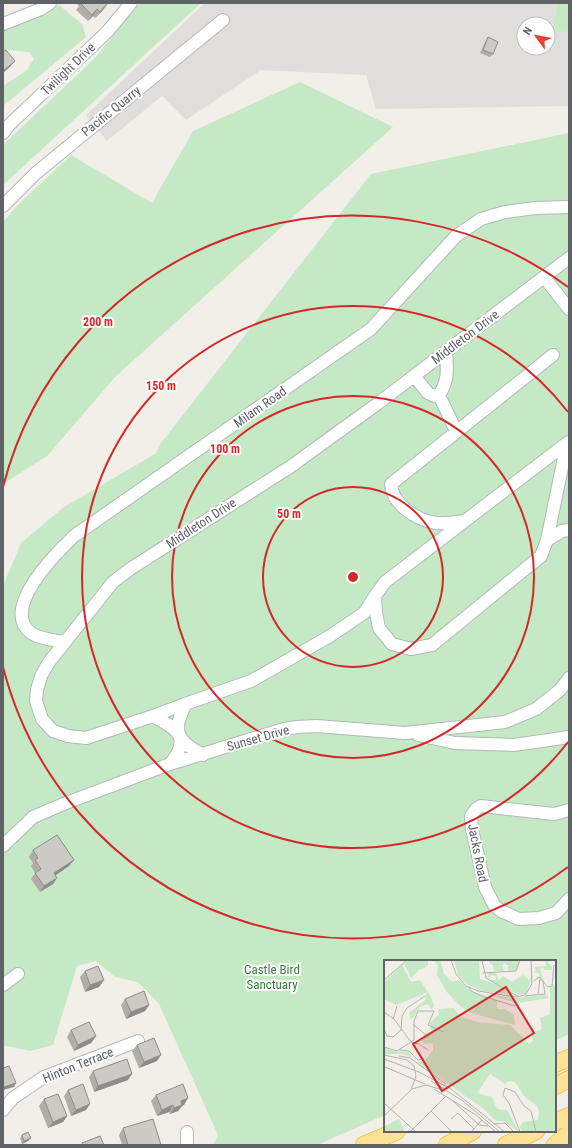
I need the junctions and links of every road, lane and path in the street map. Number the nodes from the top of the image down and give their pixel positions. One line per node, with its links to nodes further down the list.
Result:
1 (50, 3): 4 (street)
2 (131, 3): 5 (street, Twilight Drive)
3 (223, 20): 6 (street, Pacific Quarry)
4 (3, 24)
5 (3, 133)
6 (3, 206)
7 (569, 207): 21 (street, Milam Road)
8 (569, 258): 9 (street, Middleton Drive)
9 (544, 277): 10 (street); 11 (street, Middleton Drive)
10 (569, 309)
11 (446, 352): 13 (street, Middleton Drive); 14 (street)
12 (553, 355): 15 (street)
13 (414, 376): 14 (street); 21 (street, Middleton Drive)
14 (439, 395): 15 (street)
15 (456, 431): 17 (street)
16 (568, 443): 17 (street, Middleton Drive); 19 (street)
17 (465, 521): 20 (street, Middleton Drive)
18 (569, 530): 19 (street)
19 (547, 540): 20 (street)
20 (375, 596): 23 (street, Middleton Drive)
21 (64, 642): 24 (street, Middleton Drive)
22 (569, 678): 25 (street, Sunset Drive)
23 (185, 704): 24 (street, Middleton Drive); 26 (street)
24 (153, 716): 26 (street)
25 (405, 733): 27 (street); 28 (street, Sunset Drive)
26 (180, 737): 28 (street); 29 (street)
27 (569, 737)
28 (203, 754): 29 (street, Sunset Drive)
29 (170, 764): 31 (street, Sunset Drive)
30 (569, 810): 32 (street, Jacks Road)
31 (3, 846)
32 (569, 899)
33 (18, 974): 34 (street)
34 (3, 985)
35 (138, 1041): 40 (street, Hinton Terrace)
36 (569, 1058): 37 (highway)
37 (556, 1064)
38 (569, 1079): 39 (highway)
39 (556, 1086)
40 (3, 1110)
41 (569, 1116): 42 (highway)
42 (556, 1122)
43 (186, 1132): 48 (street)
44 (395, 1132): 49 (highway)
45 (471, 1132): 50 (highway)
46 (534, 1132): 51 (highway)
47 (569, 1134): 52 (highway)
48 (187, 1145)
49 (364, 1145)
50 (447, 1145)
51 (506, 1145)
52 (555, 1145)

